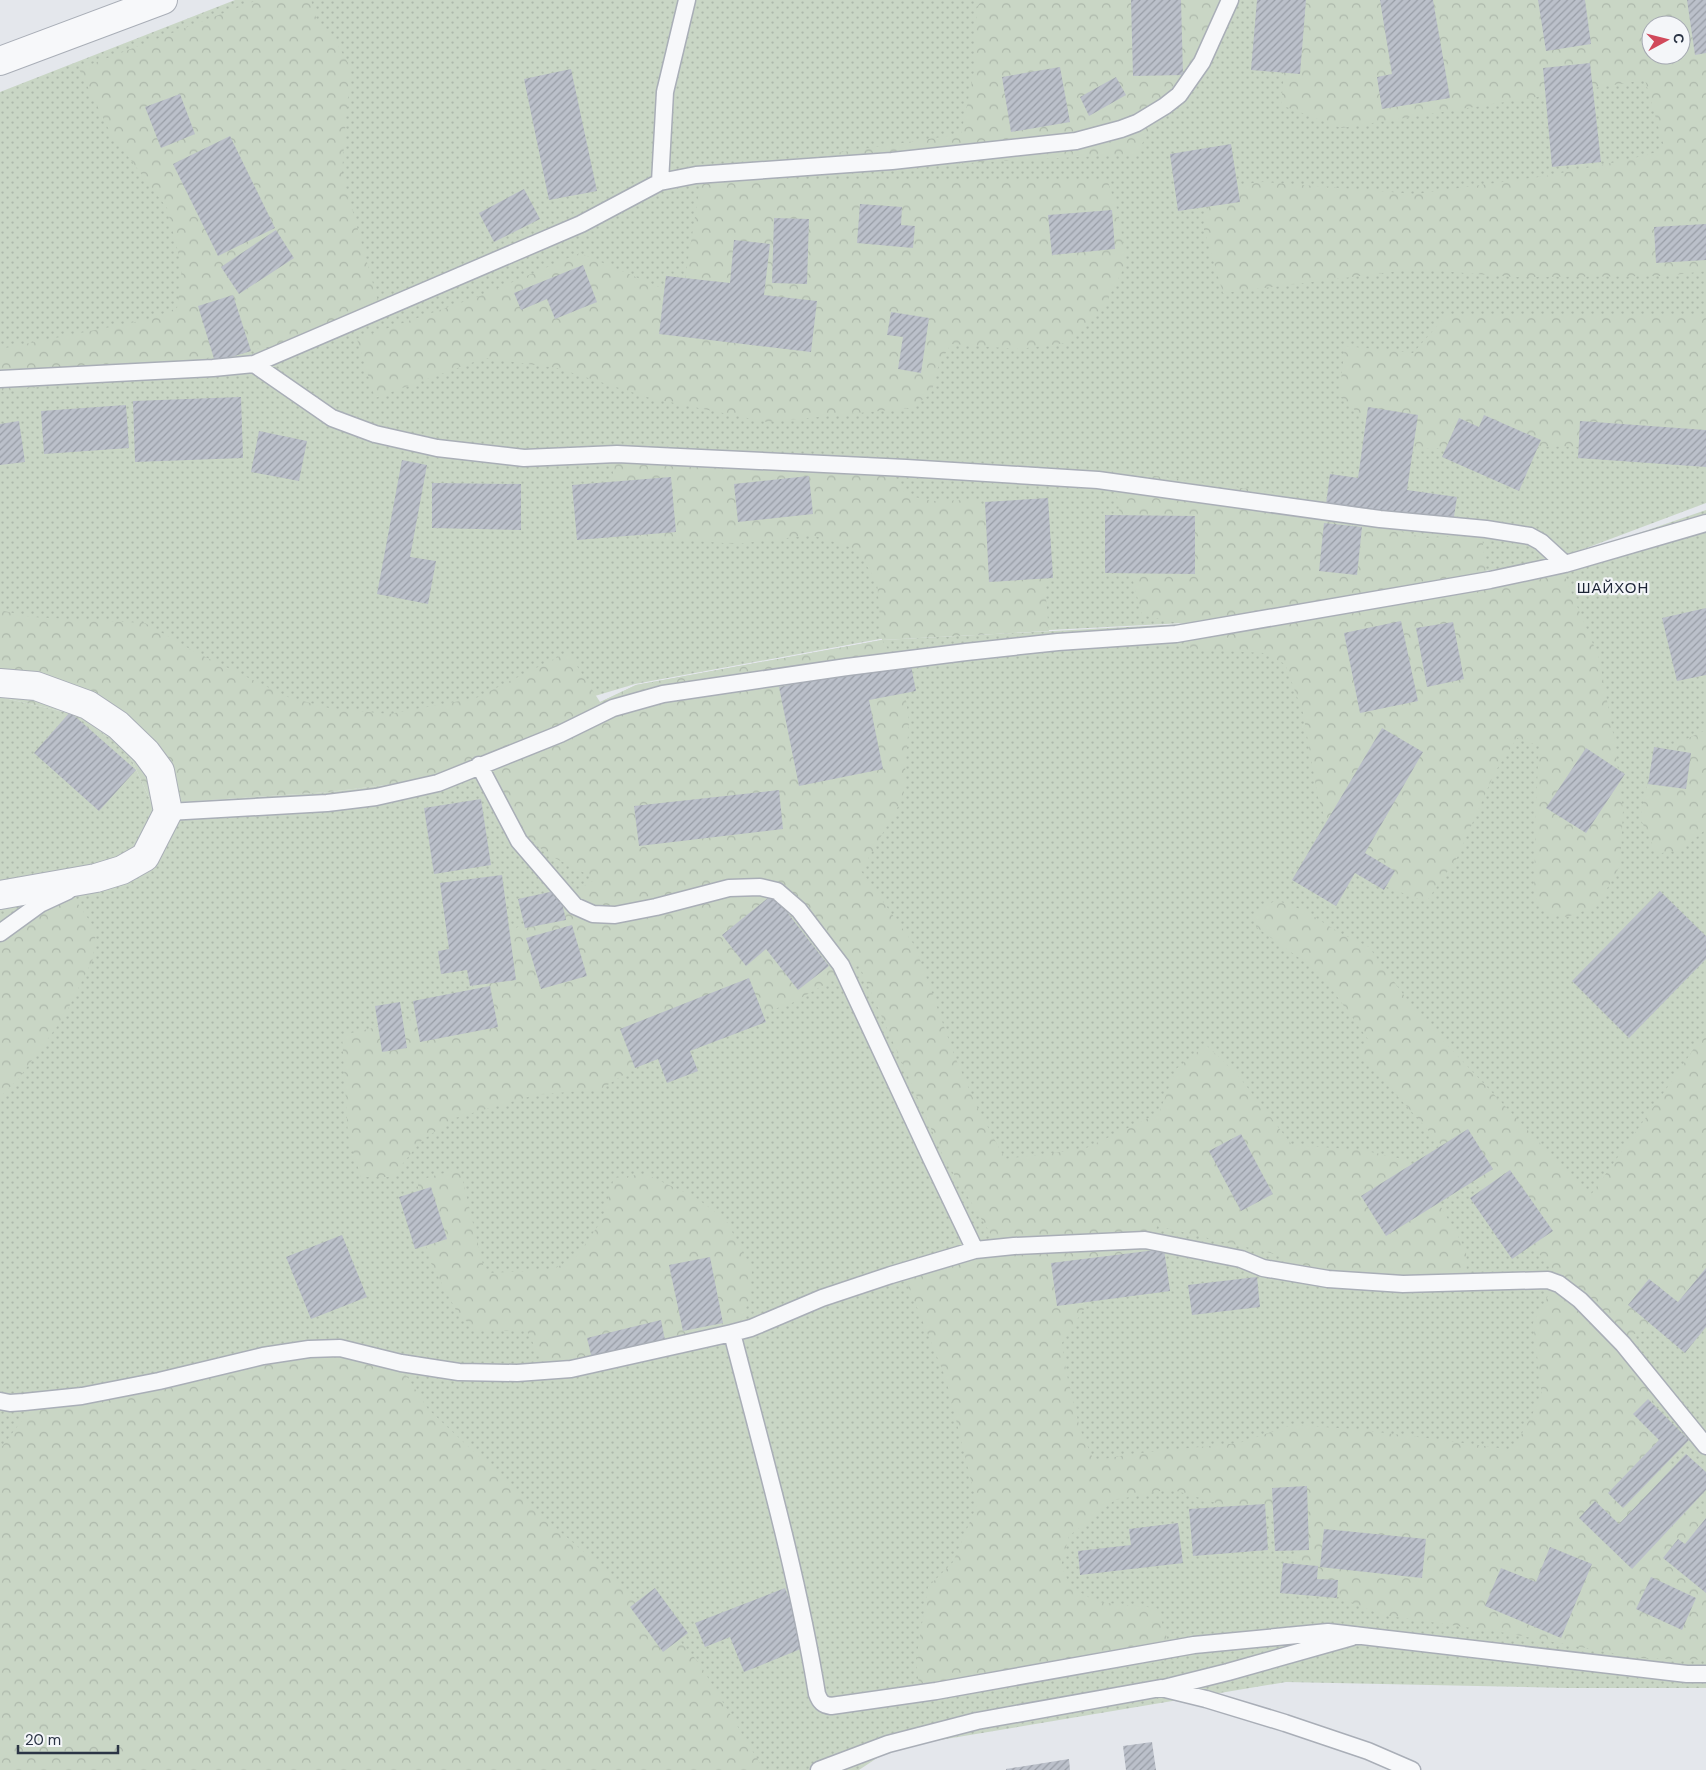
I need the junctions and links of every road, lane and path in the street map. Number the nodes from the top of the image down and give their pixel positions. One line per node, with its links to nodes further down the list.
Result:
1 (163, 0): 4 (street)
2 (687, 0): 5 (lane)
3 (1230, 0): 5 (lane)
4 (0, 61)
5 (660, 182): 6 (lane)
6 (254, 364): 7 (lane); 9 (lane)
7 (0, 379)
8 (1706, 523): 9 (lane)
9 (1565, 564): 11 (lane)
10 (0, 683): 12 (street)
11 (479, 766): 12 (lane); 16 (lane)
12 (168, 812): 13 (street)
13 (96, 878): 14 (street); 15 (lane)
14 (0, 895)
15 (0, 933)
16 (975, 1250): 17 (lane); 19 (lane)
17 (732, 1333): 18 (lane); 20 (lane)
18 (0, 1400)
19 (1706, 1446)
20 (1360, 1636): 21 (lane); 22 (lane)
21 (1706, 1674)
22 (1161, 1688): 23 (lane); 24 (lane)
23 (819, 1770)
24 (1412, 1770)

